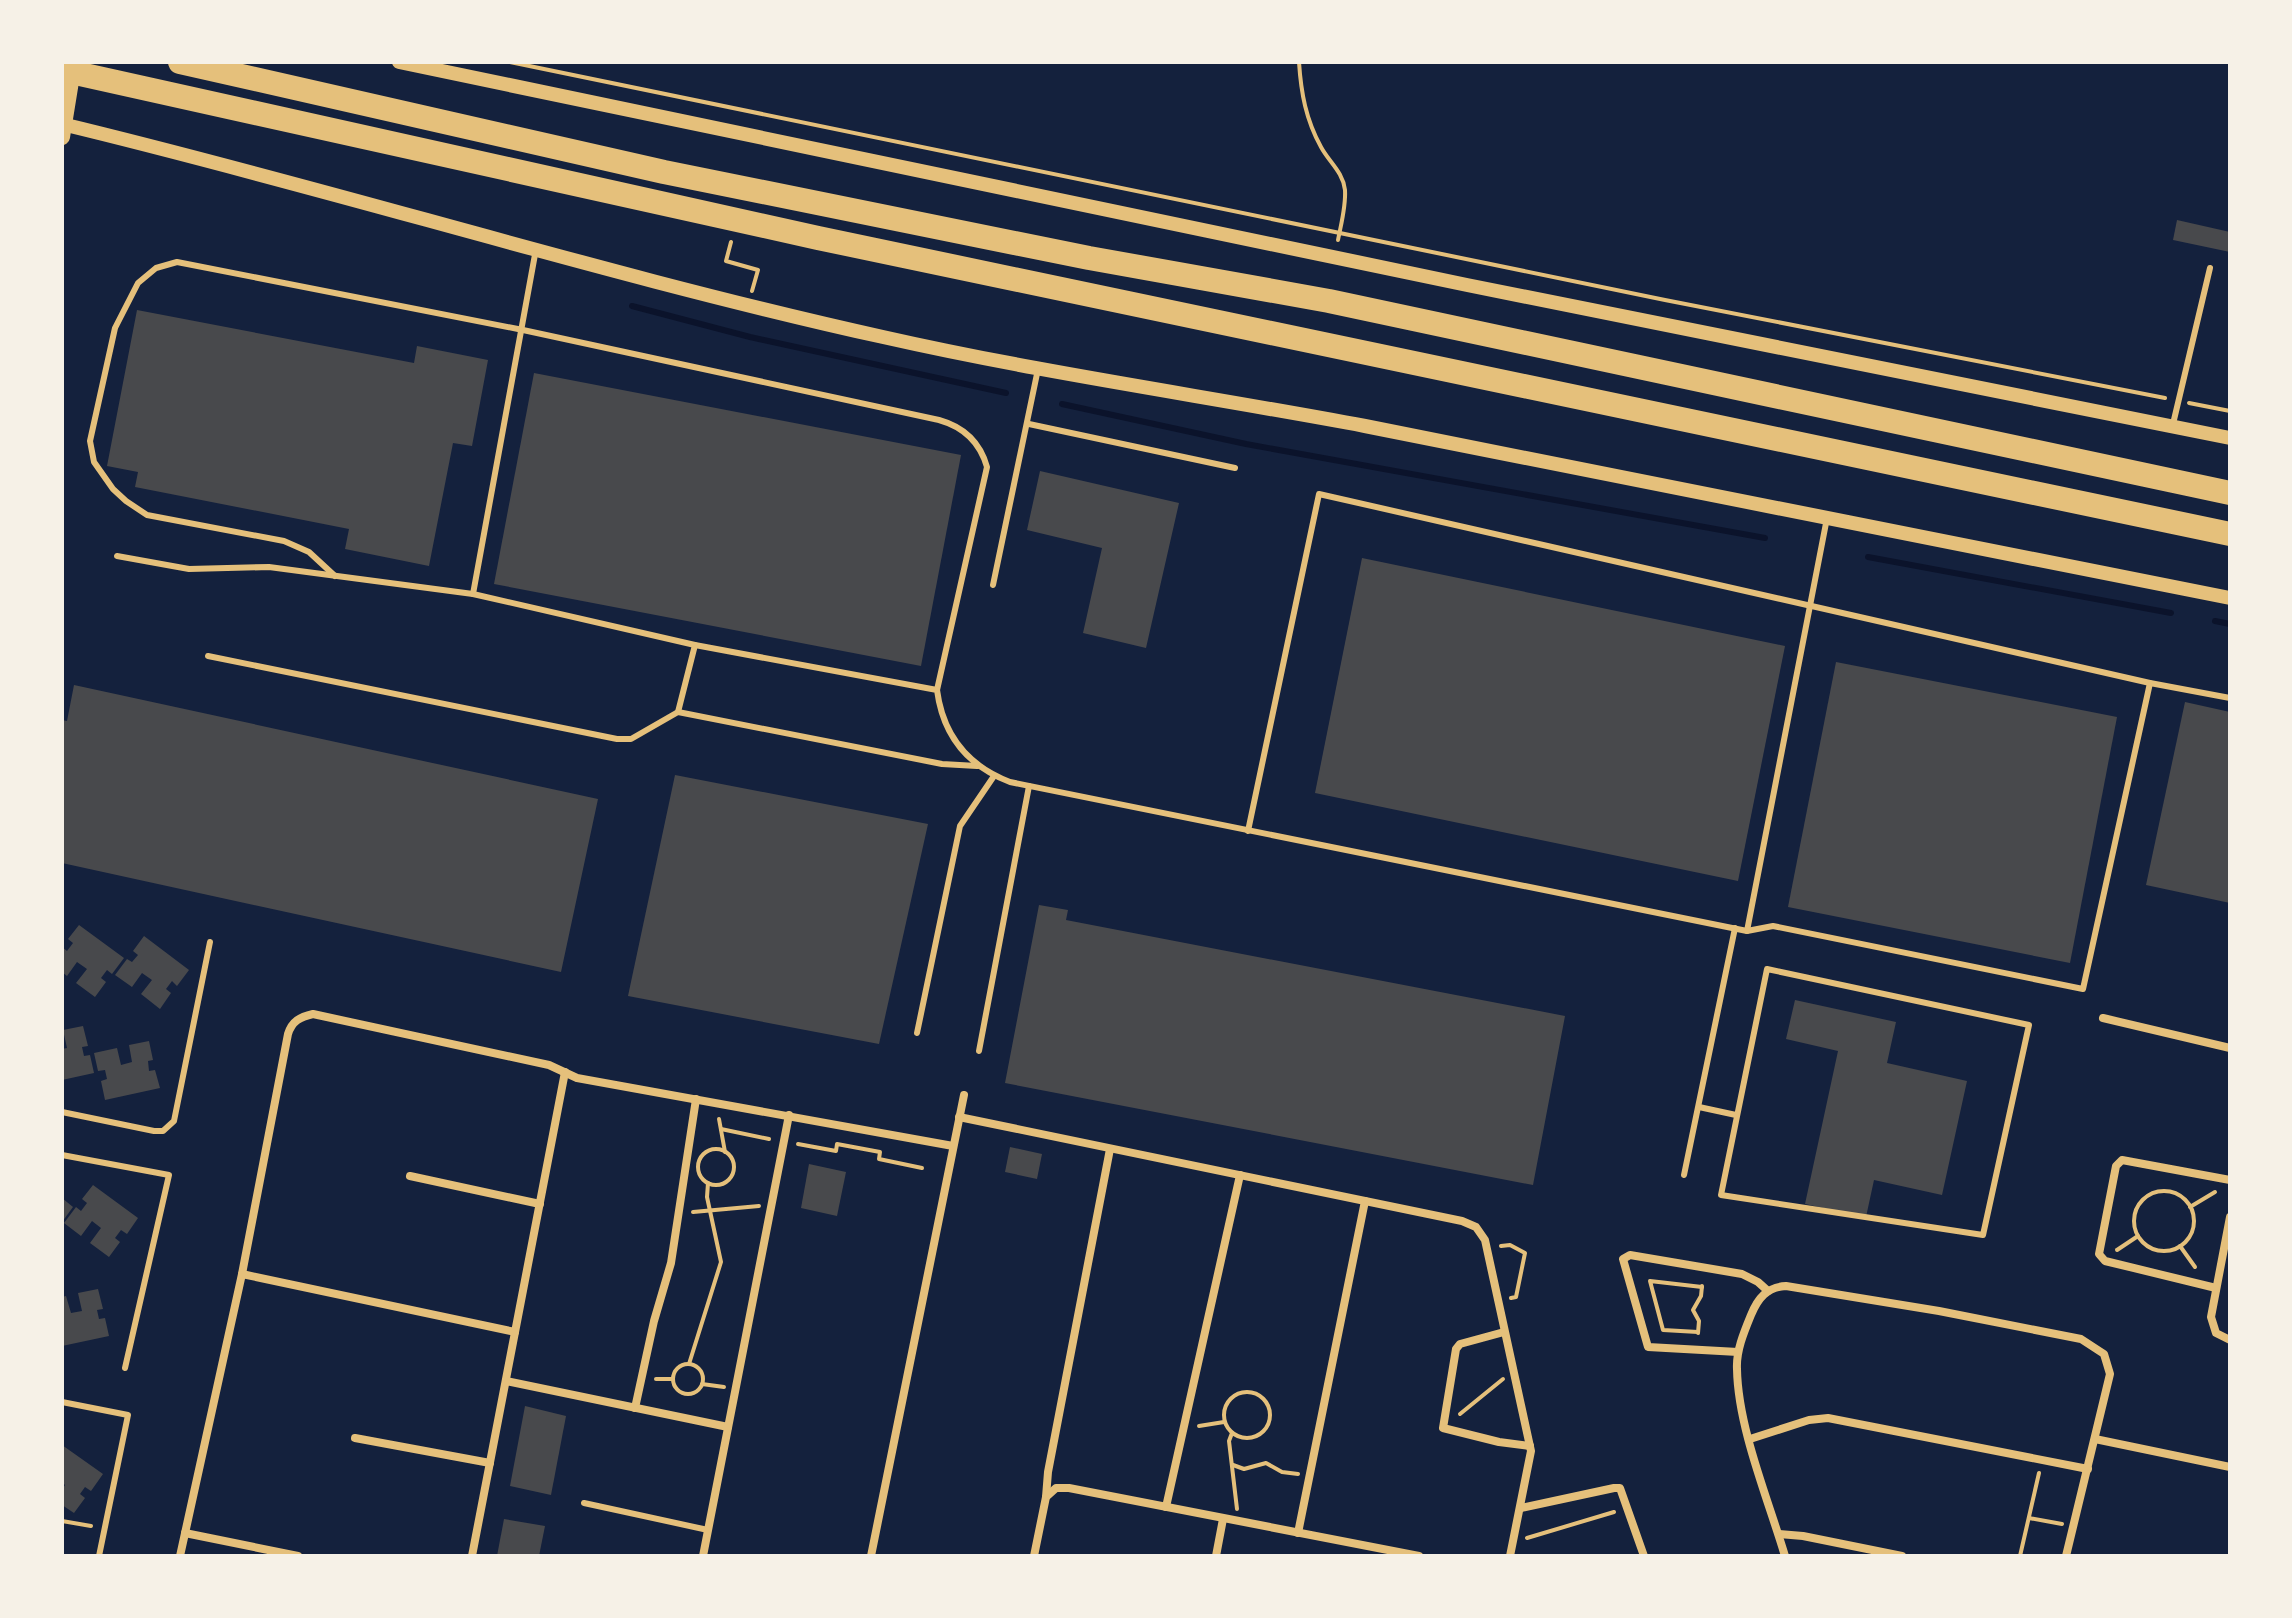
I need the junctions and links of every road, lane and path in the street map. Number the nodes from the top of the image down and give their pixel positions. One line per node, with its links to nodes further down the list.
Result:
1 (74, 62): 8 (main road)
2 (180, 62): 23 (highway)
3 (399, 62): 20 (street)
4 (510, 62): 10 (path)
5 (1299, 62): 10 (path)
6 (62, 70): 9 (highway)
7 (62, 124): 12 (street)
8 (62, 137)
9 (737, 220): 14 (path); 25 (highway)
10 (1340, 233): 11 (path); 17 (path)
11 (1338, 240)
12 (536, 249): 14 (street); 15 (lane)
13 (2210, 268): 17 (lane)
14 (747, 305): 16 (street)
15 (523, 330): 27 (lane); 29 (lane); 35 (lane)
16 (1039, 368): 19 (lane); 24 (street)
17 (2178, 400): 18 (path); 20 (lane)
18 (2230, 411)
19 (1029, 424): 22 (lane); 28 (lane)
20 (2173, 426): 21 (street)
21 (2230, 438)
22 (1235, 468)
23 (2230, 493)
24 (1827, 517): 30 (street); 31 (lane)
25 (2230, 534)
26 (117, 556): 27 (lane)
27 (335, 576): 29 (lane)
28 (993, 585)
29 (473, 594): 32 (lane)
30 (2230, 598)
31 (1811, 607): 34 (lane); 41 (lane); 43 (lane)
32 (695, 645): 35 (lane); 37 (lane)
33 (208, 656): 37 (lane)
34 (2150, 683): 36 (lane); 43 (lane)
35 (937, 690): 38 (lane)
36 (2230, 698)
37 (678, 712): 38 (lane)
38 (978, 766): 39 (lane)
39 (994, 776): 40 (lane); 46 (lane)
40 (1029, 786): 41 (lane); 48 (lane)
41 (1248, 831): 42 (lane)
42 (1735, 928): 43 (lane); 53 (lane)
43 (1747, 931)
44 (210, 942): 54 (lane)
45 (2103, 1018): 47 (street)
46 (917, 1033)
47 (2230, 1048)
48 (979, 1051)
49 (565, 1072): 51 (street); 72 (street); 80 (street)
50 (964, 1095): 57 (street)
51 (696, 1099): 52 (street); 76 (street)
52 (716, 1102): 55 (street); 58 (path)
53 (1699, 1107): 56 (lane); 66 (lane)
54 (62, 1112)
55 (789, 1115): 59 (street); 60 (street)
56 (1736, 1115): 56 (lane)
57 (959, 1117): 60 (street); 61 (street)
58 (721, 1129): 59 (path); 62 (path)
59 (784, 1141): 64 (path); 73 (street)
60 (953, 1146): 136 (street)
61 (1110, 1149): 65 (street); 114 (street)
62 (725, 1152): 69 (path); 69 (path)
63 (62, 1155): 92 (lane)
64 (922, 1168)
65 (1240, 1175): 71 (street); 101 (street)
66 (1684, 1175)
67 (410, 1176): 72 (street)
68 (2230, 1180): 82 (street)
69 (708, 1183): 75 (path)
70 (2218, 1190): 74 (path)
71 (1365, 1201): 78 (street); 113 (street)
72 (540, 1204): 85 (street)
73 (772, 1205): 75 (path); 96 (street)
74 (2190, 1207): 74 (path)
75 (710, 1211): 76 (path); 91 (path)
76 (678, 1212): 98 (street)
77 (2230, 1217): 82 (street)
78 (1486, 1248): 84 (street); 84 (path)
79 (1702, 1267): 81 (path); 83 (street); 89 (street)
80 (242, 1274): 85 (street); 126 (street)
81 (1702, 1287): 87 (path); 87 (path)
82 (2216, 1288): 88 (street)
83 (1768, 1291): 90 (street); 106 (street)
84 (1497, 1302): 86 (street)
85 (515, 1332): 94 (street)
86 (1504, 1332): 93 (street); 102 (street)
87 (1698, 1332): 89 (path)
88 (2230, 1340)
89 (1696, 1350): 90 (street)
90 (1738, 1352): 105 (street)
91 (689, 1364): 95 (path); 95 (path)
92 (125, 1368)
93 (1513, 1372): 102 (path); 107 (street)
94 (506, 1381): 98 (street); 109 (street)
95 (702, 1384): 96 (path)
96 (736, 1389): 100 (street)
97 (62, 1402): 124 (lane)
98 (635, 1408): 100 (street)
99 (1224, 1422): 101 (path); 103 (path); 103 (path)
100 (728, 1427): 125 (street)
101 (1183, 1428): 116 (street)
102 (1443, 1428): 107 (street)
103 (1232, 1433): 110 (path)
104 (355, 1438): 109 (street)
105 (1750, 1439): 108 (street); 128 (street)
106 (2095, 1439): 111 (street); 112 (street)
107 (1530, 1446): 117 (street)
108 (2042, 1460): 112 (street); 119 (path)
109 (490, 1463): 134 (street)
110 (1233, 1465): 113 (path); 122 (path)
111 (2230, 1467)
112 (2088, 1469): 123 (street)
113 (1310, 1475): 127 (street)
114 (1046, 1497): 116 (street); 137 (street)
115 (584, 1503): 125 (lane)
116 (1166, 1507): 120 (street)
117 (1521, 1508): 129 (street); 142 (street)
118 (1605, 1514): 129 (path)
119 (2029, 1518): 123 (path); 145 (path)
120 (1223, 1519): 122 (street); 138 (street)
121 (62, 1521): 124 (path)
122 (1238, 1522): 127 (street)
123 (2074, 1527): 146 (street)
124 (105, 1529): 131 (lane)
125 (708, 1530): 135 (street)
126 (185, 1533): 132 (street); 133 (street)
127 (1298, 1533): 130 (street)
128 (1779, 1534): 143 (street); 144 (street)
129 (1514, 1541): 141 (street)
130 (1363, 1545): 139 (street); 140 (street)
131 (99, 1556)
132 (180, 1556)
133 (298, 1556)
134 (472, 1556)
135 (703, 1556)
136 (871, 1556)
137 (1034, 1556)
138 (1216, 1556)
139 (1361, 1556)
140 (1419, 1556)
141 (1510, 1556)
142 (1644, 1556)
143 (1785, 1556)
144 (1902, 1556)
145 (2020, 1556)
146 (2066, 1556)

